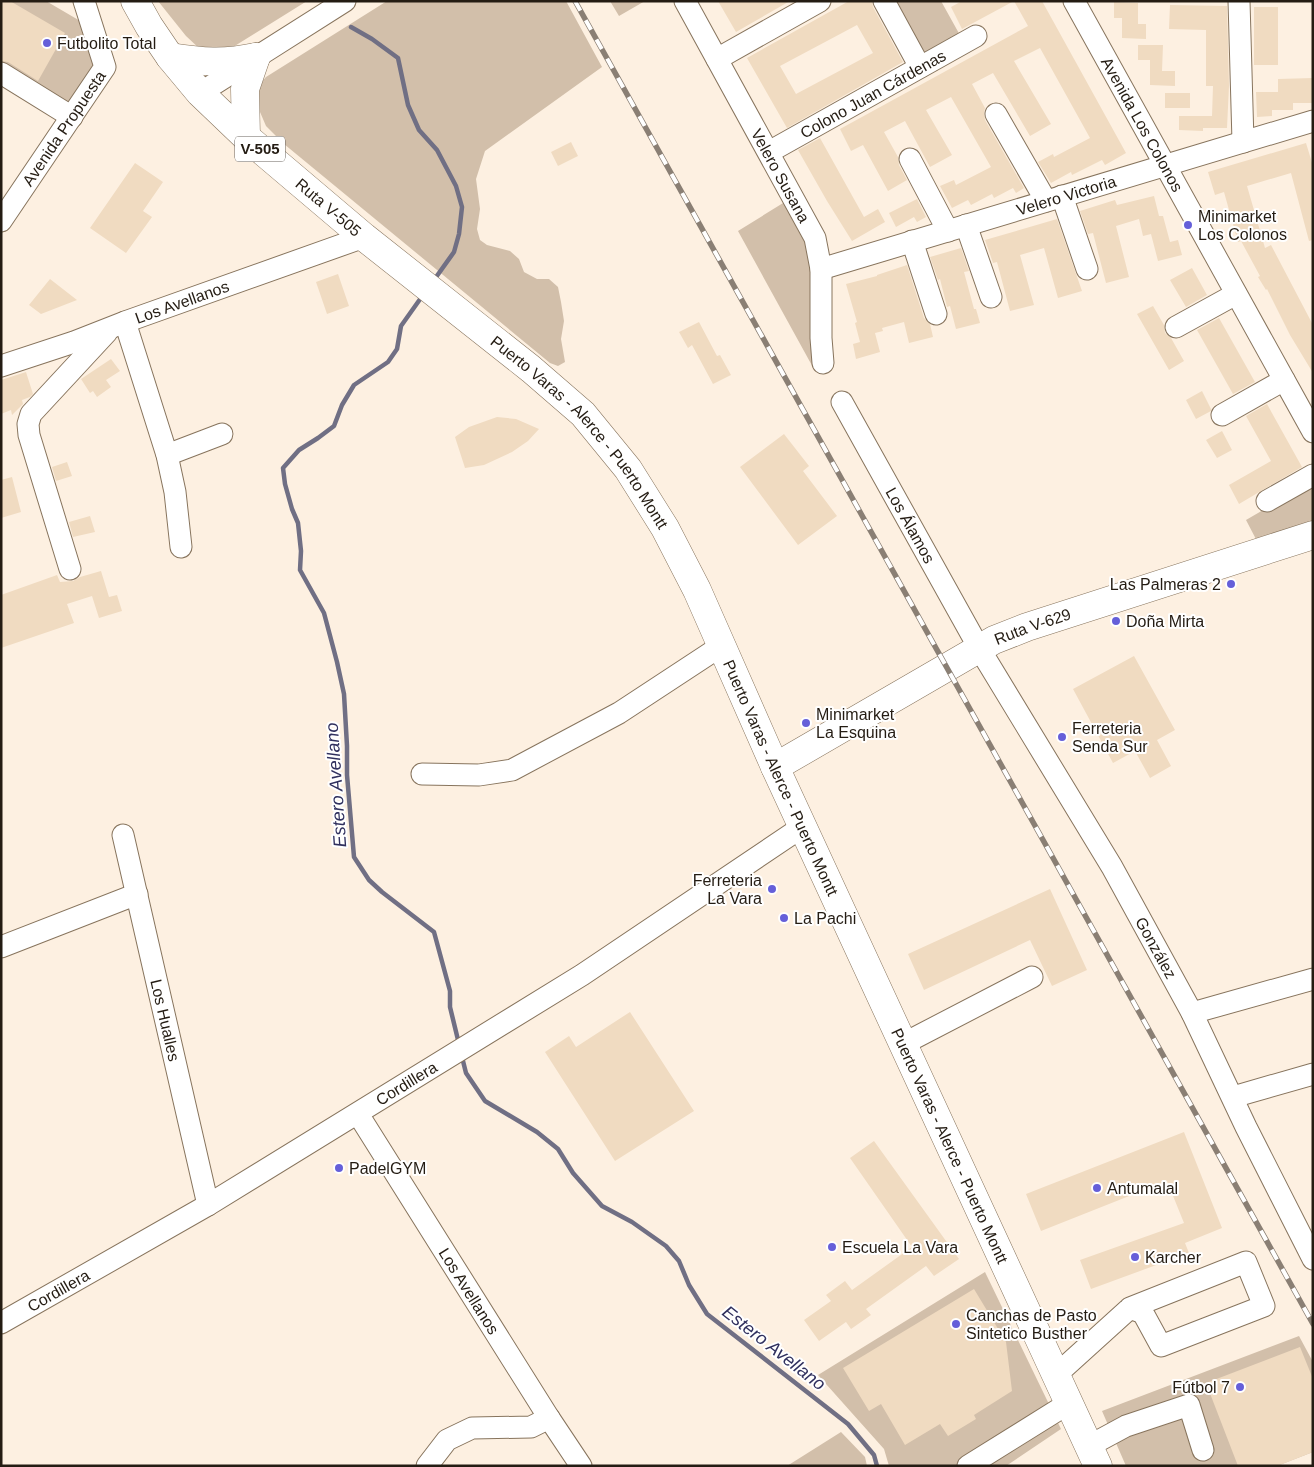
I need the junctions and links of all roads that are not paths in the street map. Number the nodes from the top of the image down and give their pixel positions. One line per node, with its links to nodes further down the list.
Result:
1 (84, 1): 17 (street, Avenida Propuesta)
2 (134, 1): 11 (main road, Ruta V-505 / V-505)
3 (345, 1): 10 (street)
4 (685, 1): 12 (street, Velero Susana)
5 (820, 1): 12 (street)
6 (884, 1): 13 (street)
7 (1074, 1): 23 (street, Avenida Los Colonos)
8 (1239, 1): 20 (street)
9 (976, 36): 13 (street, Colono Juan Cárdenas)
10 (256, 56): 11 (main road); 15 (street); 19 (main road)
11 (170, 57): 15 (main road, Ruta V-505 / V-505)
12 (717, 59): 21 (street, Velero Susana)
13 (920, 67): 21 (street, Colono Juan Cárdenas)
14 (1, 73): 17 (street)
15 (200, 93): 19 (main road, Ruta V-505 / V-505)
16 (996, 114): 24 (street)
17 (72, 117): 25 (street, Avenida Propuesta)
18 (1311, 126): 20 (street, Velero Victoria)
19 (246, 137): 27 (main road, Ruta V-505 / V-505)
20 (1243, 142): 23 (street, Velero Victoria)
21 (769, 152): 29 (street, Velero Susana)
22 (910, 159): 26 (street)
23 (1164, 166): 24 (street, Velero Victoria); 32 (street, Avenida Los Colonos)
24 (1054, 199): 26 (street, Velero Victoria); 30 (street)
25 (4, 211)
26 (957, 228): 28 (street, Velero Victoria); 33 (street)
27 (364, 237): 31 (main road, Ruta V-505 / V-505); 35 (street, Los Avellanos)
28 (912, 241): 29 (street, Velero Victoria); 34 (street)
29 (821, 269): 38 (street, Velero Susana)
30 (1087, 269)
31 (410, 274): 51 (main road, Puerto Varas - Alerce - Puerto Montt)
32 (1236, 294): 36 (street); 40 (street, Avenida Los Colonos)
33 (991, 297)
34 (936, 314)
35 (118, 325): 37 (street); 39 (street, Los Avellanos); 45 (street); 50 (street)
36 (1176, 328)
37 (1, 352)
38 (823, 363)
39 (1, 366)
40 (1284, 380): 42 (street); 43 (street, Avenida Los Colonos)
41 (842, 402): 52 (street, Los Álamos)
42 (1222, 415)
43 (1313, 432)
44 (222, 434): 45 (street)
45 (167, 455): 49 (street)
46 (1313, 476): 47 (street)
47 (1267, 501)
48 (1313, 535): 52 (main road, Ruta V-629)
49 (181, 547)
50 (70, 569)
51 (721, 646): 53 (main road, Puerto Varas - Alerce - Puerto Montt); 54 (street)
52 (979, 648): 53 (main road, Ruta V-629); 61 (street, González)
53 (775, 767): 55 (main road, Puerto Varas - Alerce - Puerto Montt)
54 (422, 774)
55 (802, 827): 62 (main road, Puerto Varas - Alerce - Puerto Montt); 65 (street, Cordillera)
56 (123, 835): 57 (street, Los Hualles)
57 (137, 894): 58 (street); 66 (street, Los Hualles)
58 (1, 947)
59 (1032, 977): 62 (street)
60 (1313, 979): 61 (street)
61 (1192, 1013): 64 (street, González)
62 (903, 1044): 71 (main road, Puerto Varas - Alerce - Puerto Montt)
63 (1313, 1074): 64 (street)
64 (1233, 1098): 67 (street, González)
65 (358, 1114): 66 (street, Cordillera); 73 (street, Los Avellanos)
66 (208, 1205): 70 (street, Cordillera)
67 (1306, 1231): 68 (street, González)
68 (1313, 1259)
69 (1130, 1308): 69 (street); 71 (street)
70 (1, 1323)
71 (1056, 1375): 72 (main road, Puerto Varas - Alerce - Puerto Montt)
72 (1069, 1402): 75 (main road, Puerto Varas - Alerce - Puerto Montt); 78 (street)
73 (548, 1418): 76 (street); 77 (street, Los Avellanos)
74 (1202, 1450): 75 (street)
75 (1094, 1456)
76 (427, 1466)
77 (581, 1466)
78 (968, 1466)

